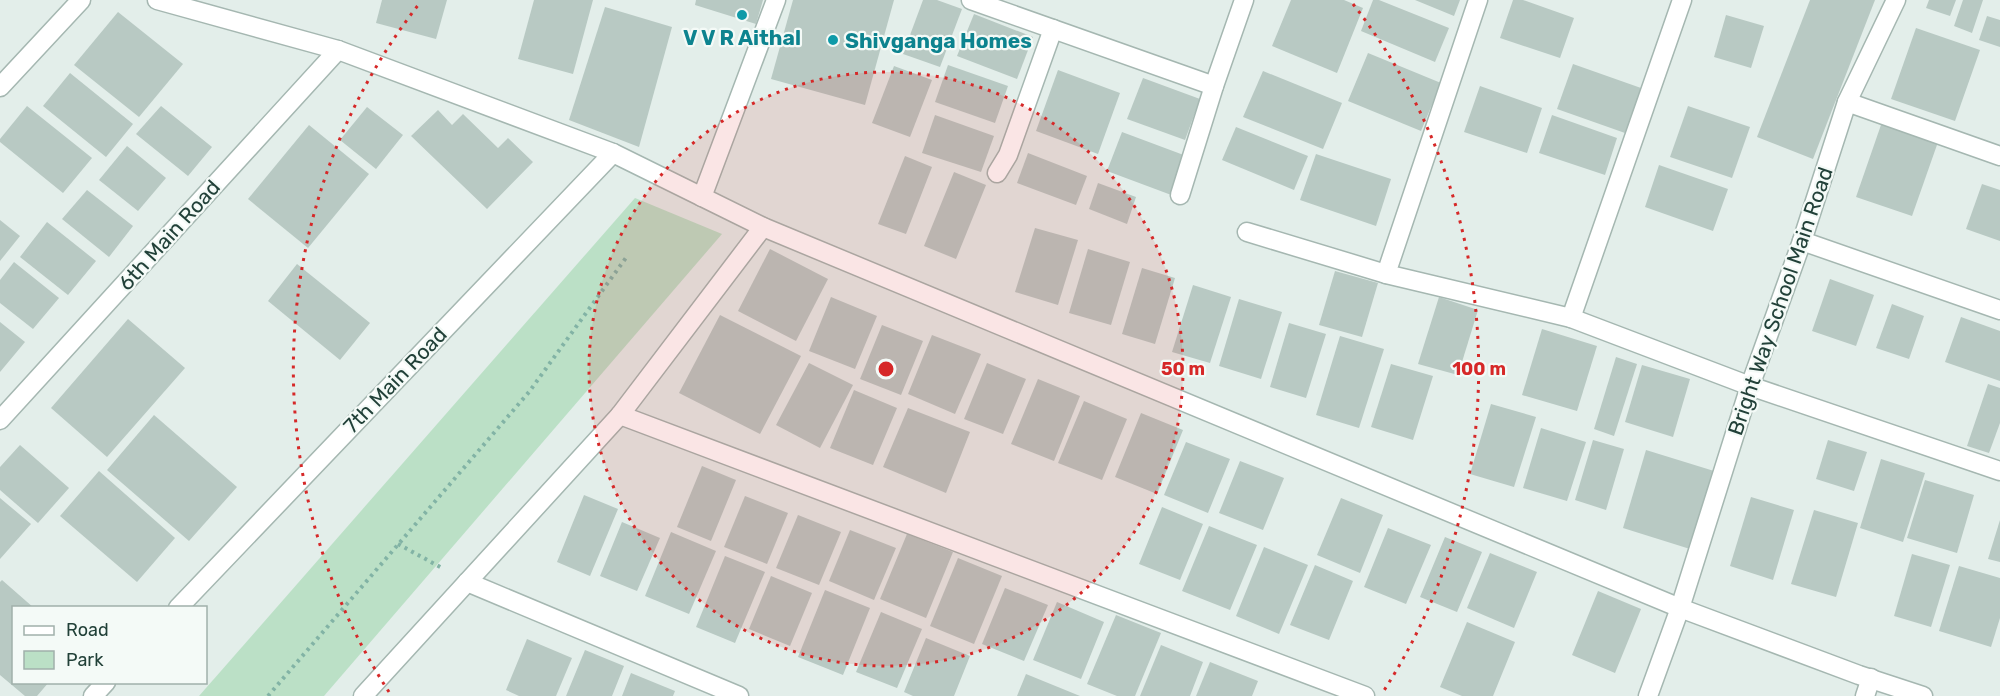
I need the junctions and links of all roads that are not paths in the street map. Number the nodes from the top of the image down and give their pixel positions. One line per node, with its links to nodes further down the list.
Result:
1 (81, 0): 12 (street)
2 (157, 0): 10 (street)
3 (776, 0): 18 (street)
4 (971, 0): 9 (street)
5 (1244, 0): 11 (street)
6 (1478, 0): 22 (street)
7 (1682, 0): 24 (street)
8 (1896, 0): 13 (street, Bright Way School Main Road)
9 (1053, 29): 11 (street); 16 (street)
10 (338, 50): 14 (street); 27 (street, 6th Main Road)
11 (1214, 86): 17 (street)
12 (0, 87)
13 (1847, 102): 15 (street); 21 (street, Bright Way School Main Road)
14 (613, 153): 18 (street); 30 (street, 7th Main Road)
15 (2000, 156)
16 (997, 173)
17 (1180, 195)
18 (702, 197): 19 (street)
19 (764, 227): 26 (street); 31 (street)
20 (1247, 232): 22 (street)
21 (1802, 241): 23 (street); 25 (street, Bright Way School Main Road)
22 (1386, 274): 24 (street)
23 (2000, 310)
24 (1571, 318): 25 (street)
25 (1750, 386): 28 (street); 31 (street, Bright Way School Main Road)
26 (620, 415): 29 (street); 37 (street)
27 (0, 420)
28 (2000, 471)
29 (467, 582): 35 (street); 36 (street)
30 (180, 606)
31 (1680, 608): 32 (street); 38 (street, Bright Way School Main Road)
32 (1871, 678): 39 (street); 40 (street)
33 (104, 684): 34 (street)
34 (93, 696)
35 (363, 696)
36 (739, 696)
37 (1365, 696)
38 (1648, 696)
39 (1865, 696)
40 (1923, 696)

